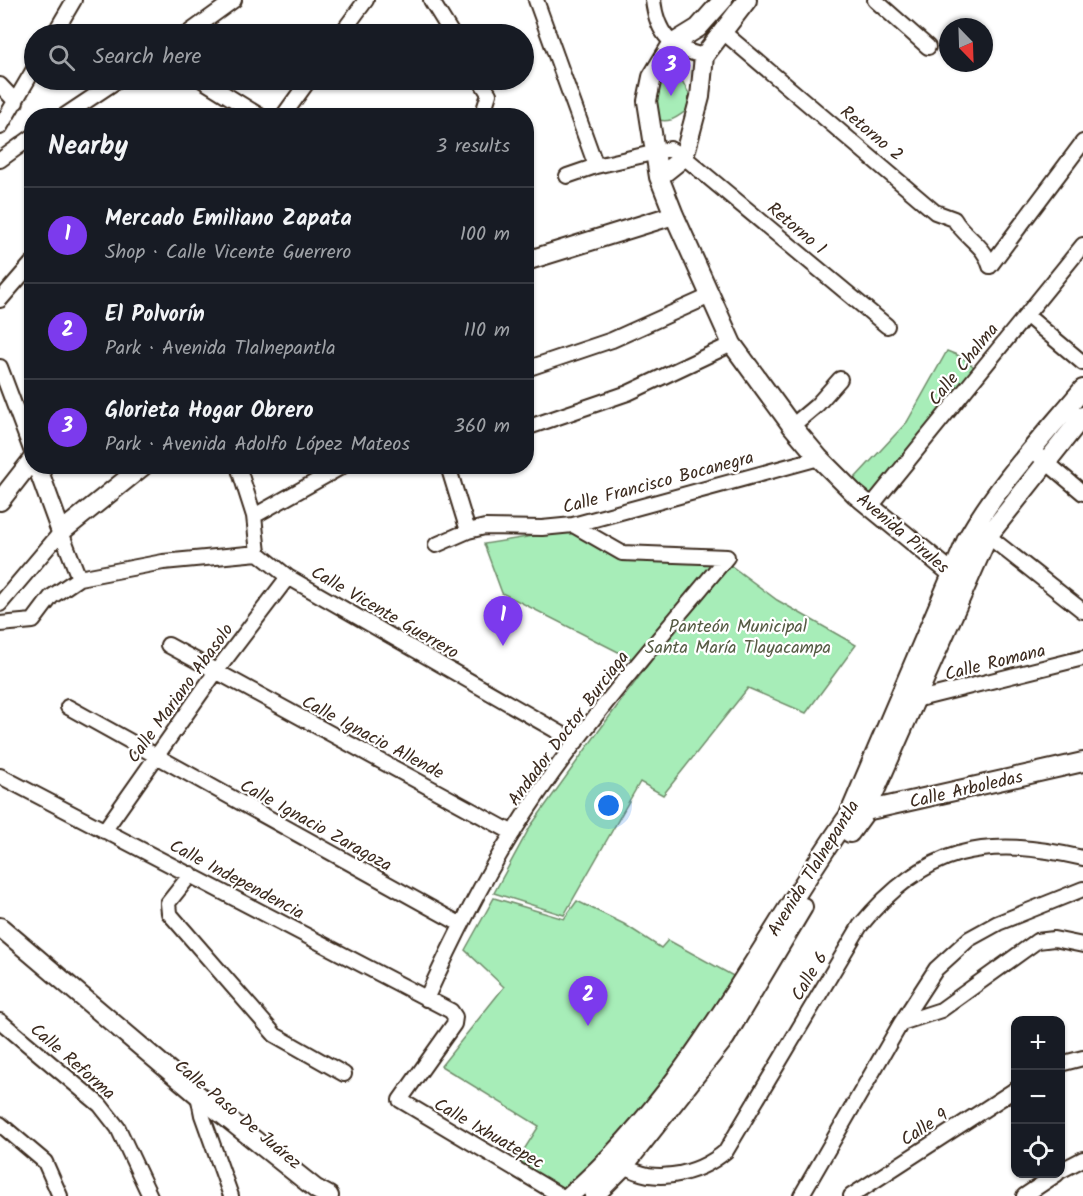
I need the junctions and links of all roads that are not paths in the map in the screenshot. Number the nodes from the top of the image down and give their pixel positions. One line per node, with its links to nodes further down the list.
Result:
1 (74, 0): 10 (street)
2 (234, 0): 11 (street)
3 (366, 0): 12 (street)
4 (431, 0): 13 (street)
5 (536, 0): 35 (street)
6 (653, 0): 15 (street)
7 (723, 0): 15 (street)
8 (747, 0): 14 (street)
9 (875, 0): 16 (street)
10 (60, 24)
11 (201, 24)
12 (348, 24)
13 (446, 24)
14 (722, 31): 17 (street); 30 (street, Retorno 2)
15 (672, 44): 17 (street); 32 (street, Avenida Pirules)
16 (928, 47)
17 (704, 56): 33 (street)
18 (0, 85): 24 (street)
19 (24, 87): 24 (street)
20 (103, 90): 25 (street)
21 (218, 90): 26 (street)
22 (302, 90): 27 (street)
23 (486, 90): 28 (street)
24 (16, 102): 29 (street)
25 (76, 108)
26 (247, 108)
27 (289, 108)
28 (485, 108)
29 (0, 127)
30 (1083, 142)
31 (24, 143): 34 (street)
32 (655, 151): 33 (street); 35 (street); 37 (street, Avenida Pirules)
33 (684, 157): 37 (street); 45 (street, Retorno 1)
34 (0, 160)
35 (596, 166): 36 (street)
36 (567, 176)
37 (659, 177): 38 (street, Avenida Pirules)
38 (674, 214): 40 (street); 42 (street, Avenida Pirules)
39 (1083, 245): 44 (street, Calle Chalma)
40 (534, 258)
41 (24, 272): 43 (street)
42 (710, 296): 46 (street, Avenida Pirules); 48 (street)
43 (0, 300)
44 (1026, 315): 47 (street); 67 (street, Calle Chalma)
45 (887, 326)
46 (732, 344): 53 (street); 54 (street, Avenida Pirules)
47 (1083, 363)
48 (534, 366)
49 (0, 367): 55 (street)
50 (840, 379): 54 (street)
51 (1083, 389): 56 (street, Avenida Tlalnepantla)
52 (1083, 416): 58 (street, Avenida Tlalnepantla)
53 (534, 425)
54 (792, 426): 57 (street, Avenida Pirules)
55 (24, 431)
56 (1032, 450): 58 (street); 77 (street, Avenida Tlalnepantla)
57 (819, 458): 67 (street, Avenida Pirules); 69 (street, Calle Francisco Bocanegra)
58 (1046, 462): 65 (street); 72 (street, Avenida Tlalnepantla)
59 (24, 470): 66 (street)
60 (40, 474): 71 (street)
61 (134, 474): 71 (street)
62 (241, 474): 68 (street)
63 (329, 474): 68 (street)
64 (450, 474): 70 (street)
65 (1083, 493)
66 (0, 501)
67 (872, 505): 77 (street, Avenida Pirules)
68 (254, 516): 74 (street)
69 (573, 525): 70 (street, Calle Francisco Bocanegra); 86 (street, Andador Doctor Burciaga)
70 (468, 531): 73 (street, Calle Francisco Bocanegra)
71 (61, 532): 76 (street); 78 (street)
72 (988, 536): 77 (street, Avenida Tlalnepantla); 79 (street)
73 (436, 545)
74 (258, 553): 75 (street, Calle Vicente Guerrero); 76 (street)
75 (288, 577): 83 (street, Calle Mariano Abasolo); 86 (street, Calle Vicente Guerrero)
76 (78, 578): 80 (street)
77 (959, 580): 84 (street, Avenida Tlalnepantla); 90 (street, Avenida Tlalnepantla)
78 (0, 604)
79 (1083, 611)
80 (0, 624)
81 (168, 645): 83 (street, Calle Ignacio Allende)
82 (1083, 658): 84 (street, Calle Romana)
83 (215, 673): 87 (street, Calle Mariano Abasolo); 92 (street, Calle Ignacio Allende)
84 (915, 700): 90 (street, Avenida Tlalnepantla)
85 (68, 707): 87 (street, Calle Ignacio Zaragoza)
86 (576, 742): 92 (street, Andador Doctor Burciaga)
87 (155, 758): 91 (street, Calle Mariano Abasolo); 97 (street, Calle Ignacio Zaragoza)
88 (1081, 764): 90 (street, Calle Arboledas)
89 (0, 776): 91 (street, Calle Independencia)
90 (858, 813): 112 (street, Avenida Tlalnepantla)
91 (104, 831): 94 (street, Calle Independencia)
92 (513, 833): 97 (street, Andador Doctor Burciaga)
93 (1083, 858): 112 (street, Calle 6)
94 (191, 874): 101 (street, Calle Independencia); 106 (street)
95 (1083, 890): 103 (street)
96 (0, 913): 100 (street)
97 (460, 924): 101 (street, Andador Doctor Burciaga)
98 (0, 927): 100 (street)
99 (1083, 945): 103 (street)
100 (46, 960): 108 (street, Calle Paso De Juárez); 115 (street, Calle Paso De Juárez)
101 (426, 999): 109 (street, Calle Independencia)
102 (0, 1022): 117 (street, Calle Reforma)
103 (901, 1023): 122 (street)
104 (1083, 1058): 105 (street)
105 (1065, 1063)
106 (344, 1074)
107 (1011, 1092): 123 (street, Calle 9)
108 (198, 1095): 115 (street, Calle Paso De Juárez); 118 (street)
109 (400, 1100): 119 (street, Calle Ixhuatepec)
110 (0, 1124): 116 (street)
111 (1083, 1159): 113 (street)
112 (618, 1161): 120 (street, Avenida Tlalnepantla); 121 (street, Avenida Tlalnepantla)
113 (1065, 1169)
114 (1050, 1178): 124 (street)
115 (322, 1193)
116 (60, 1196)
117 (150, 1196)
118 (231, 1196)
119 (561, 1196)
120 (569, 1196)
121 (594, 1196)
122 (801, 1196)
123 (851, 1196)
124 (1024, 1196)

